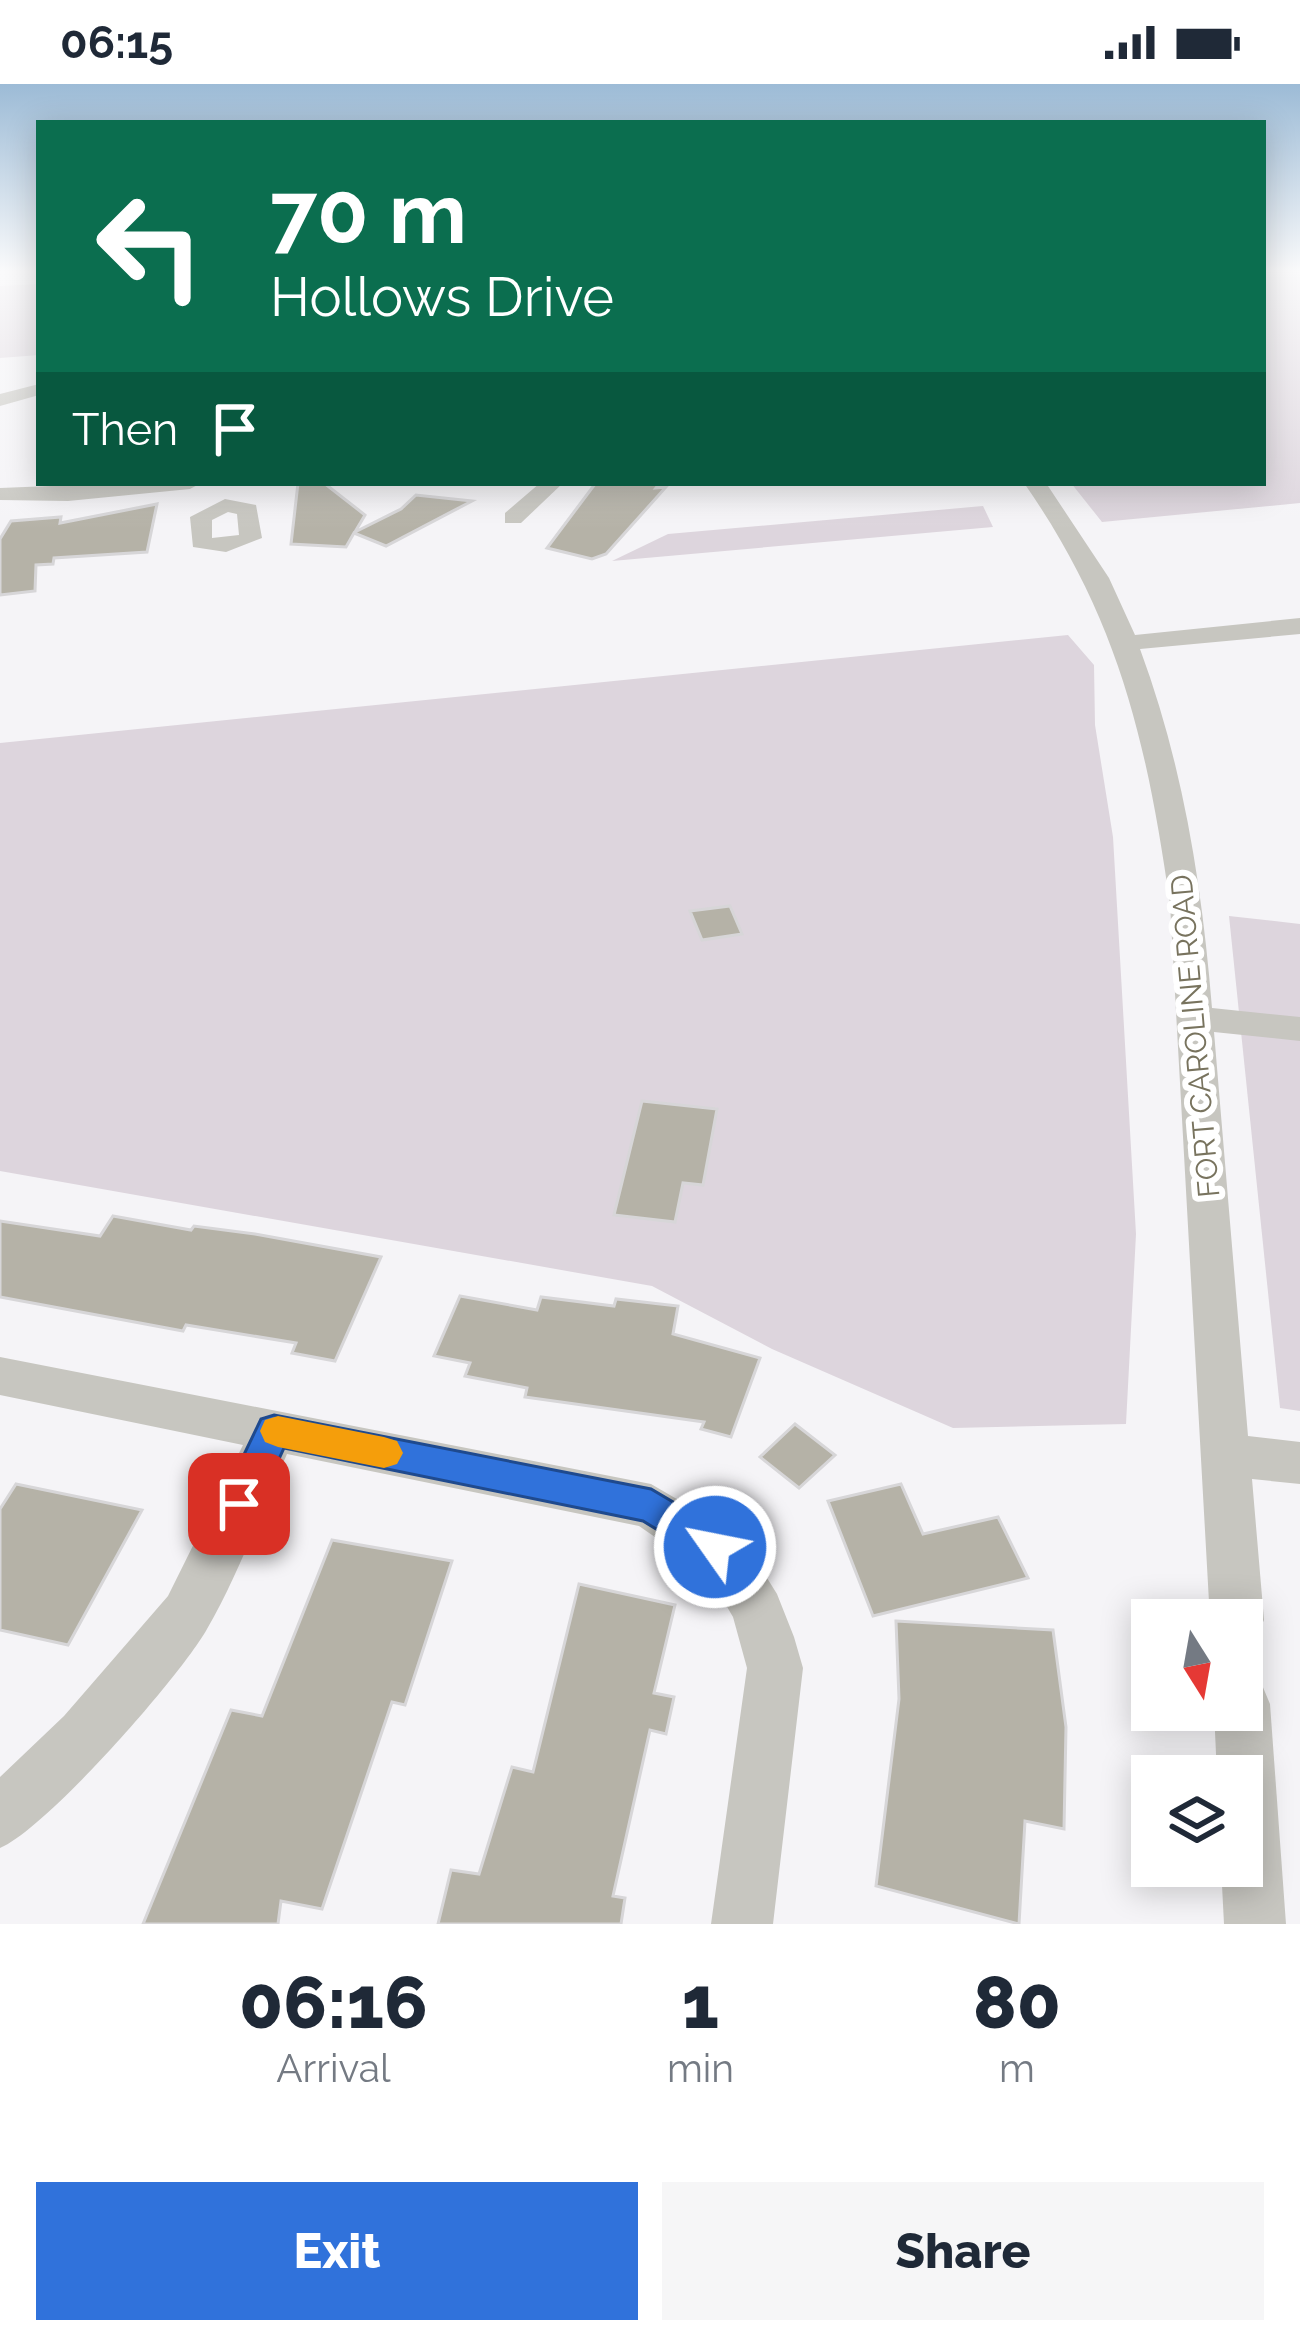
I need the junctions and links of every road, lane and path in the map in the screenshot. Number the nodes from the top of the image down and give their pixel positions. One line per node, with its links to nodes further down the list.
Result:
1 (36, 390): 2 (street)
2 (0, 400)
3 (162, 486): 6 (street)
4 (549, 486): 7 (street)
5 (1037, 486): 9 (street, FORT CAROLINE ROAD)
6 (0, 494)
7 (513, 518)
8 (1300, 626): 9 (street)
9 (1126, 643): 10 (street, FORT CAROLINE ROAD)
10 (1195, 1018): 11 (street); 14 (street, FORT CAROLINE ROAD)
11 (1300, 1029)
12 (0, 1376): 13 (street)
13 (274, 1430): 18 (street); 19 (street)
14 (1226, 1455): 15 (street); 16 (street, FORT CAROLINE ROAD)
15 (1300, 1463)
16 (1236, 1599)
17 (1244, 1731): 20 (street)
18 (0, 1818)
19 (742, 1924)
20 (1255, 1924)

